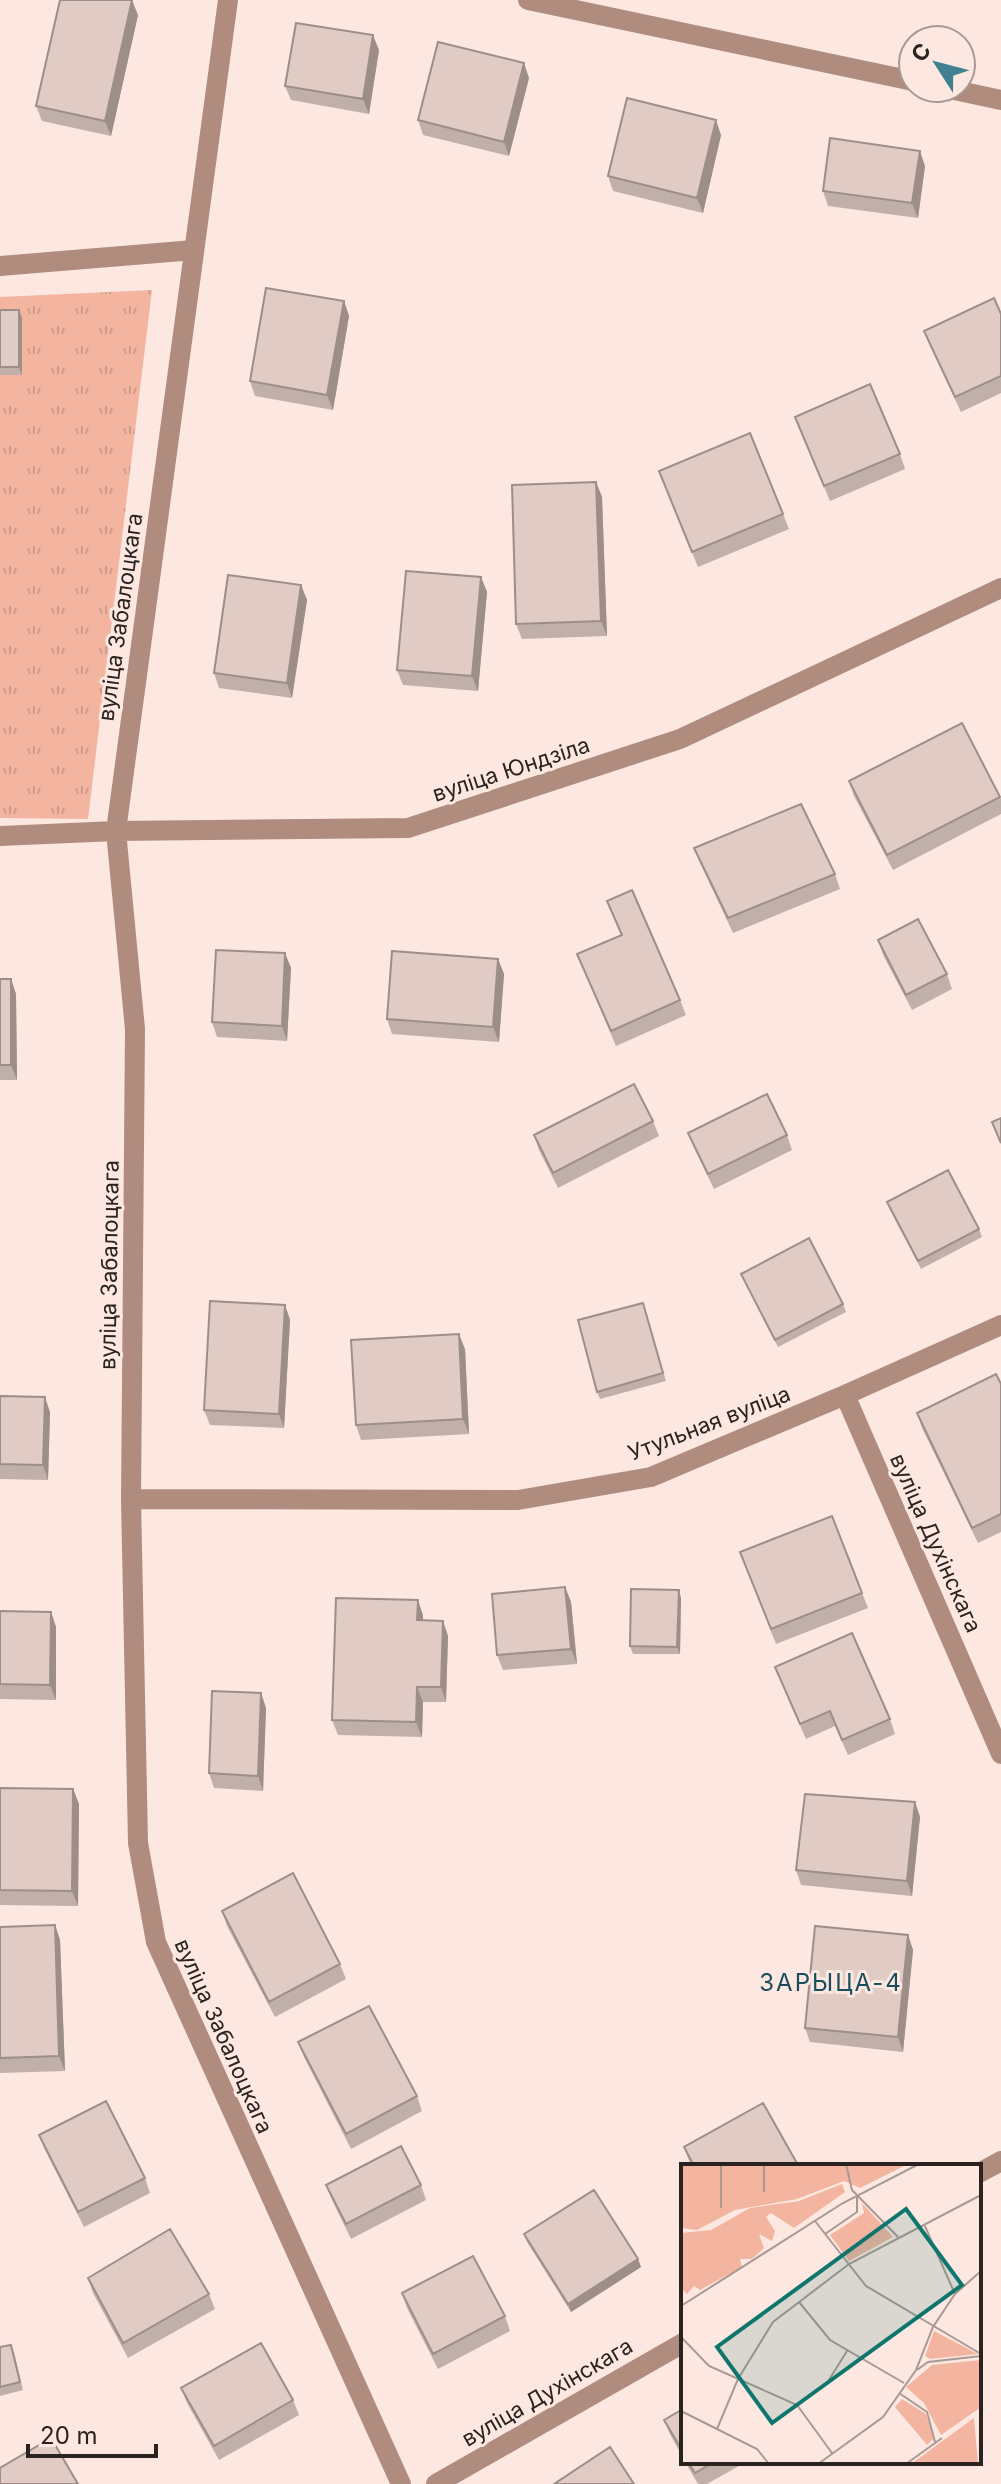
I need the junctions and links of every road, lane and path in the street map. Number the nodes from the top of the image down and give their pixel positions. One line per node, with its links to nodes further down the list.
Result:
1 (228, 0): 6 (street, вуліца Забалоцкага)
2 (528, 0): 3 (street)
3 (897, 78)
4 (977, 95): 5 (street)
5 (1001, 100)
6 (194, 250): 7 (street); 9 (street, вуліца Забалоцкага)
7 (0, 266)
8 (1001, 588): 9 (street, вуліца Юндзіла)
9 (116, 831): 10 (street, вуліца Юндзіла); 13 (street, вуліца Забалоцкага)
10 (0, 836)
11 (1001, 1325): 12 (street, Утульная вуліца)
12 (845, 1395): 13 (street, Утульная вуліца); 14 (street, вуліца Духінскага)
13 (131, 1499): 18 (street, вуліца Забалоцкага)
14 (1001, 1754)
15 (1001, 2161): 16 (street)
16 (981, 2172)
17 (681, 2344): 19 (street, вуліца Духінскага)
18 (401, 2484)
19 (436, 2484)

